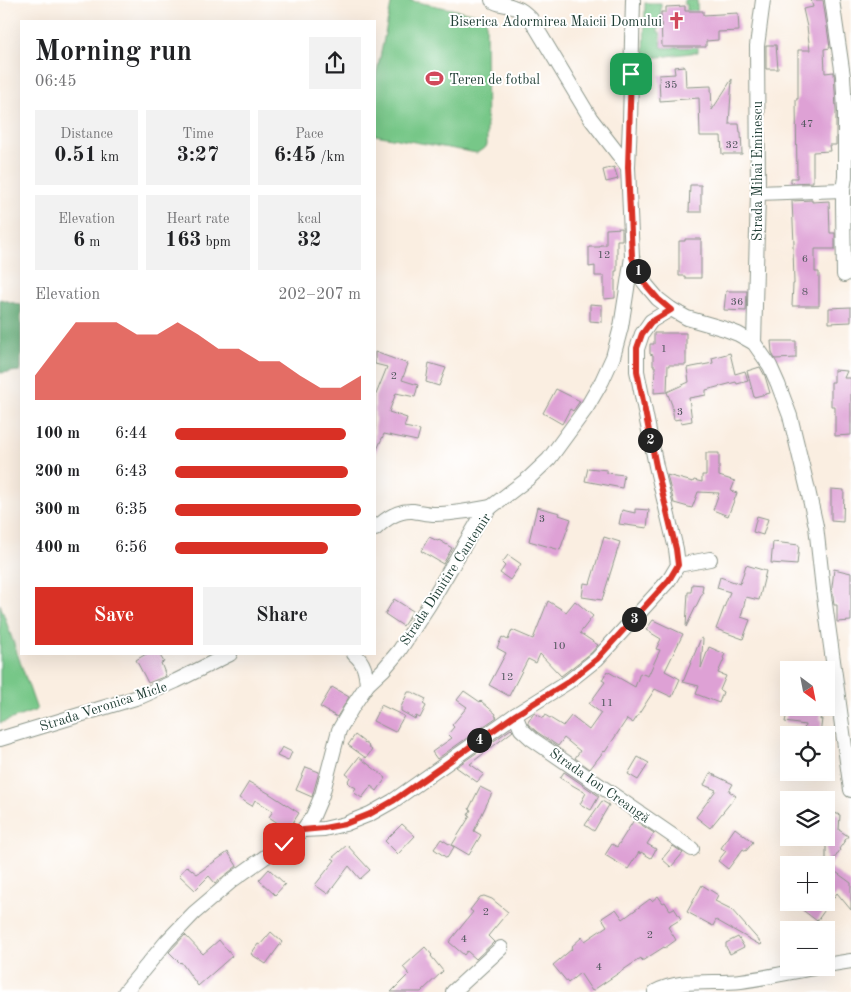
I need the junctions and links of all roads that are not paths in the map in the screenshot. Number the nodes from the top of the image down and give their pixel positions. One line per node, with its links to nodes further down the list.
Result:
1 (633, 0): 5 (street)
2 (763, 0): 7 (street, Strada Mihai Eminescu)
3 (832, 0): 6 (street)
4 (494, 2): 5 (street)
5 (628, 167): 8 (street)
6 (843, 190): 7 (street); 9 (street)
7 (758, 193): 11 (street, Strada Mihai Eminescu)
8 (632, 257): 10 (street); 12 (street, Strada Dimitire Cantemir)
9 (844, 275)
10 (671, 310): 11 (street); 15 (street)
11 (754, 343): 21 (street)
12 (491, 507): 13 (street); 18 (street, Strada Dimitire Cantemir)
13 (376, 528)
14 (710, 559): 15 (street)
15 (678, 565): 19 (street)
16 (228, 655): 20 (street, Strada Veronica Micle)
17 (356, 655): 18 (street)
18 (367, 685): 22 (street, Strada Dimitire Cantemir)
19 (515, 715): 22 (street); 23 (street, Strada Ion Creangă)
20 (0, 739)
21 (851, 790)
22 (303, 830): 28 (street, Strada Dimitire Cantemir)
23 (692, 849)
24 (501, 948): 29 (street)
25 (851, 961): 26 (street)
26 (835, 964)
27 (780, 974): 30 (street)
28 (125, 992)
29 (453, 992)
30 (655, 992)

